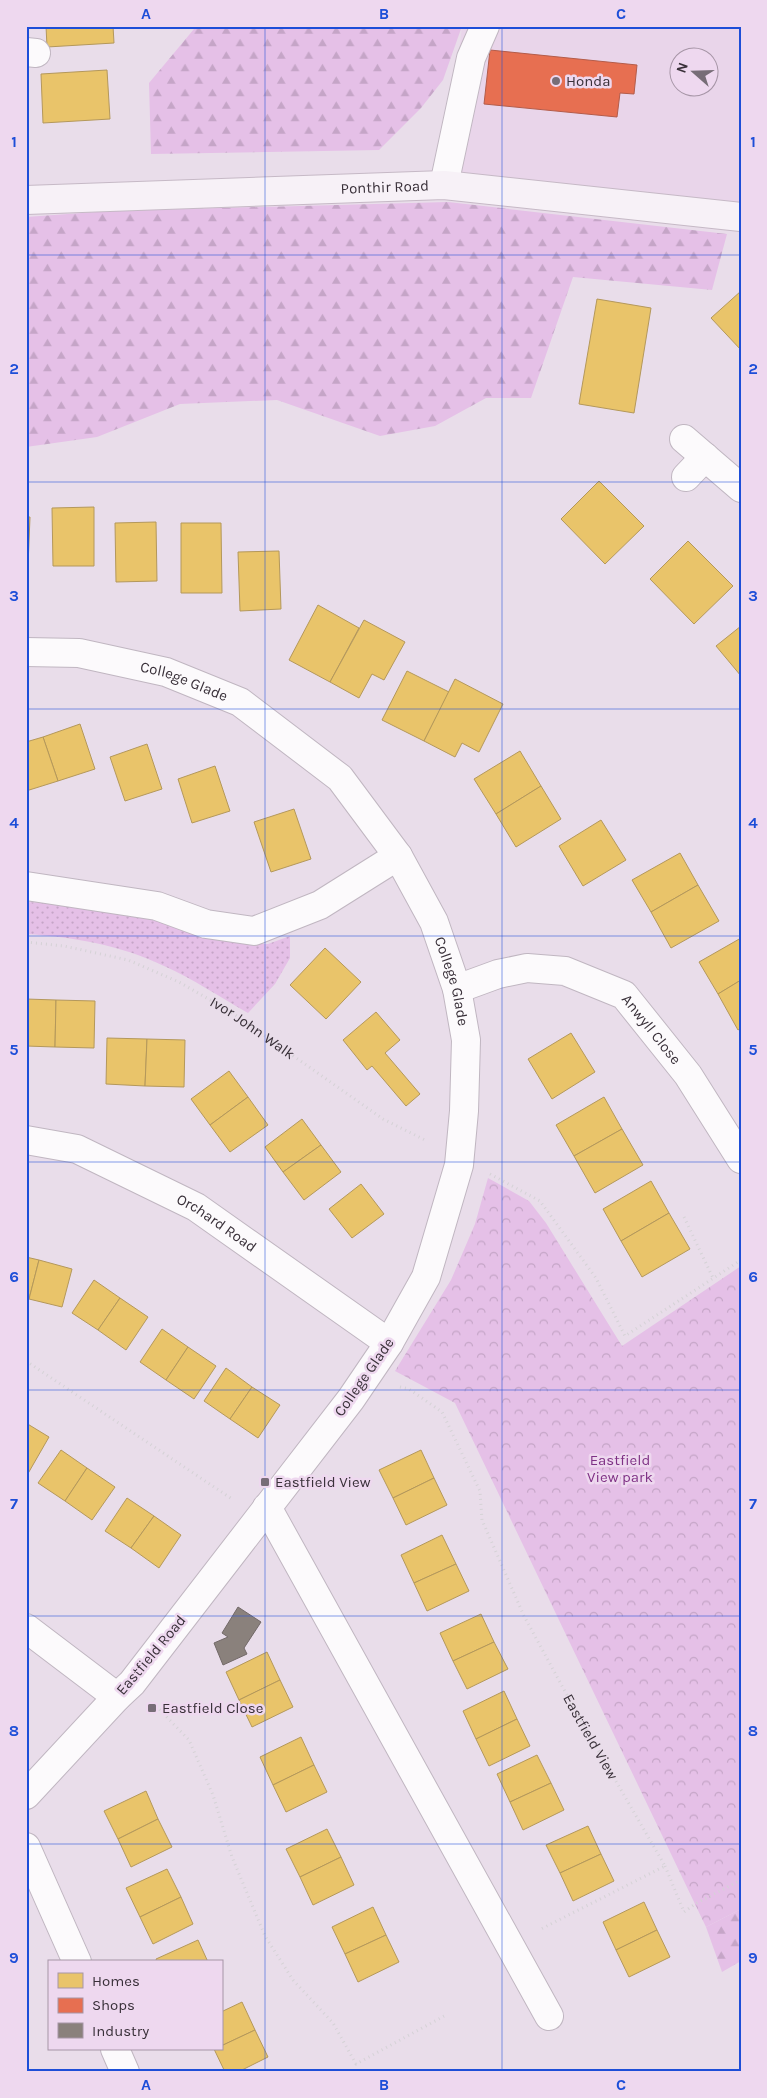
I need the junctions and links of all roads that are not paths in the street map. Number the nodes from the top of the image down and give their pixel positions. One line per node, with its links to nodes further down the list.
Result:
1 (485, 26): 2 (street)
2 (444, 185): 3 (main road, Ponthir Road); 4 (main road, Ponthir Road)
3 (26, 200)
4 (741, 217)
5 (684, 439): 6 (street)
6 (705, 457): 7 (street); 8 (street)
7 (686, 477)
8 (741, 488)
9 (26, 652): 10 (street, College Glade)
10 (398, 856): 11 (street); 12 (street, College Glade)
11 (26, 886)
12 (457, 989): 14 (street, Anwyll Close); 15 (street, College Glade)
13 (26, 1140): 15 (street, Orchard Road)
14 (741, 1159)
15 (389, 1343): 16 (street, College Glade)
16 (263, 1513): 18 (street, Eastfield Road); 22 (street)
17 (26, 1628): 18 (street)
18 (124, 1690): 19 (street, Eastfield Road)
19 (26, 1795)
20 (26, 1847): 21 (street)
21 (76, 1960)
22 (549, 2016)
23 (115, 2050): 24 (street)
24 (125, 2072)

